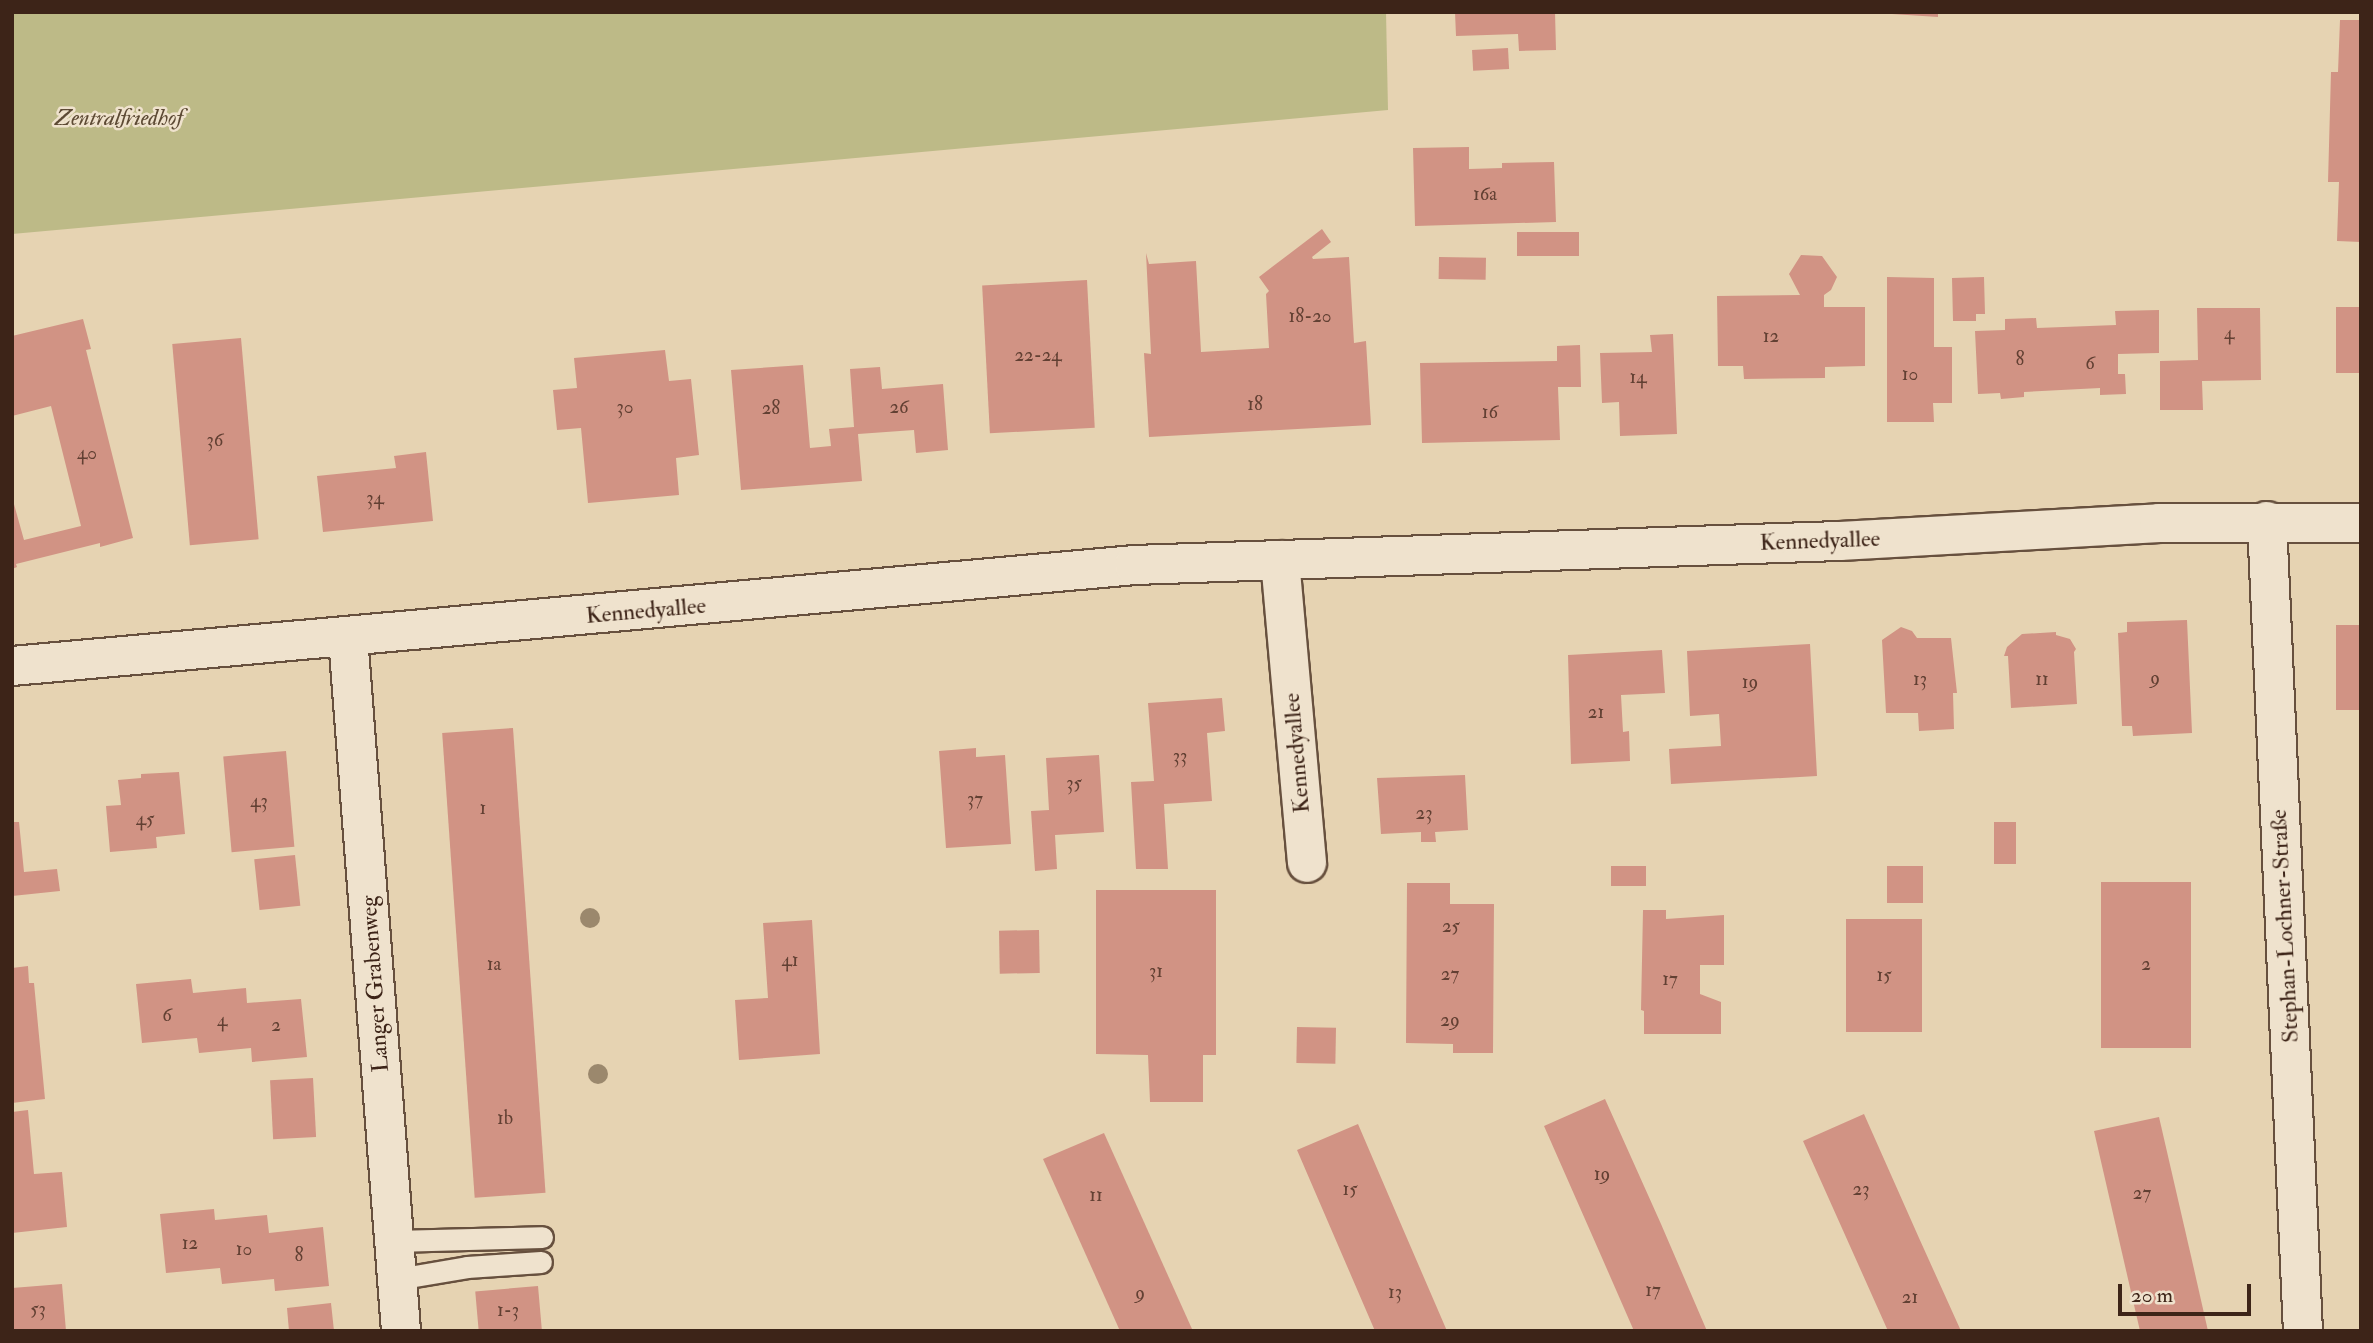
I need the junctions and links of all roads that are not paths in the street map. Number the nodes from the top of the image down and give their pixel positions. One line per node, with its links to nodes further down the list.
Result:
1 (2267, 521): 2 (street, Kennedyallee); 3 (street, Kennedyallee); 12 (street, Stephan-Lochner-Straße)
2 (2361, 523)
3 (1280, 560): 4 (street, Kennedyallee); 6 (street, Kennedyallee)
4 (348, 637): 5 (street, Kennedyallee); 8 (street, Langer Grabenweg)
5 (12, 666)
6 (1307, 863)
7 (542, 1237): 8 (lane)
8 (394, 1241): 10 (street, Langer Grabenweg)
9 (541, 1262): 10 (lane)
10 (397, 1279): 11 (street, Langer Grabenweg)
11 (401, 1331)
12 (2303, 1331)

